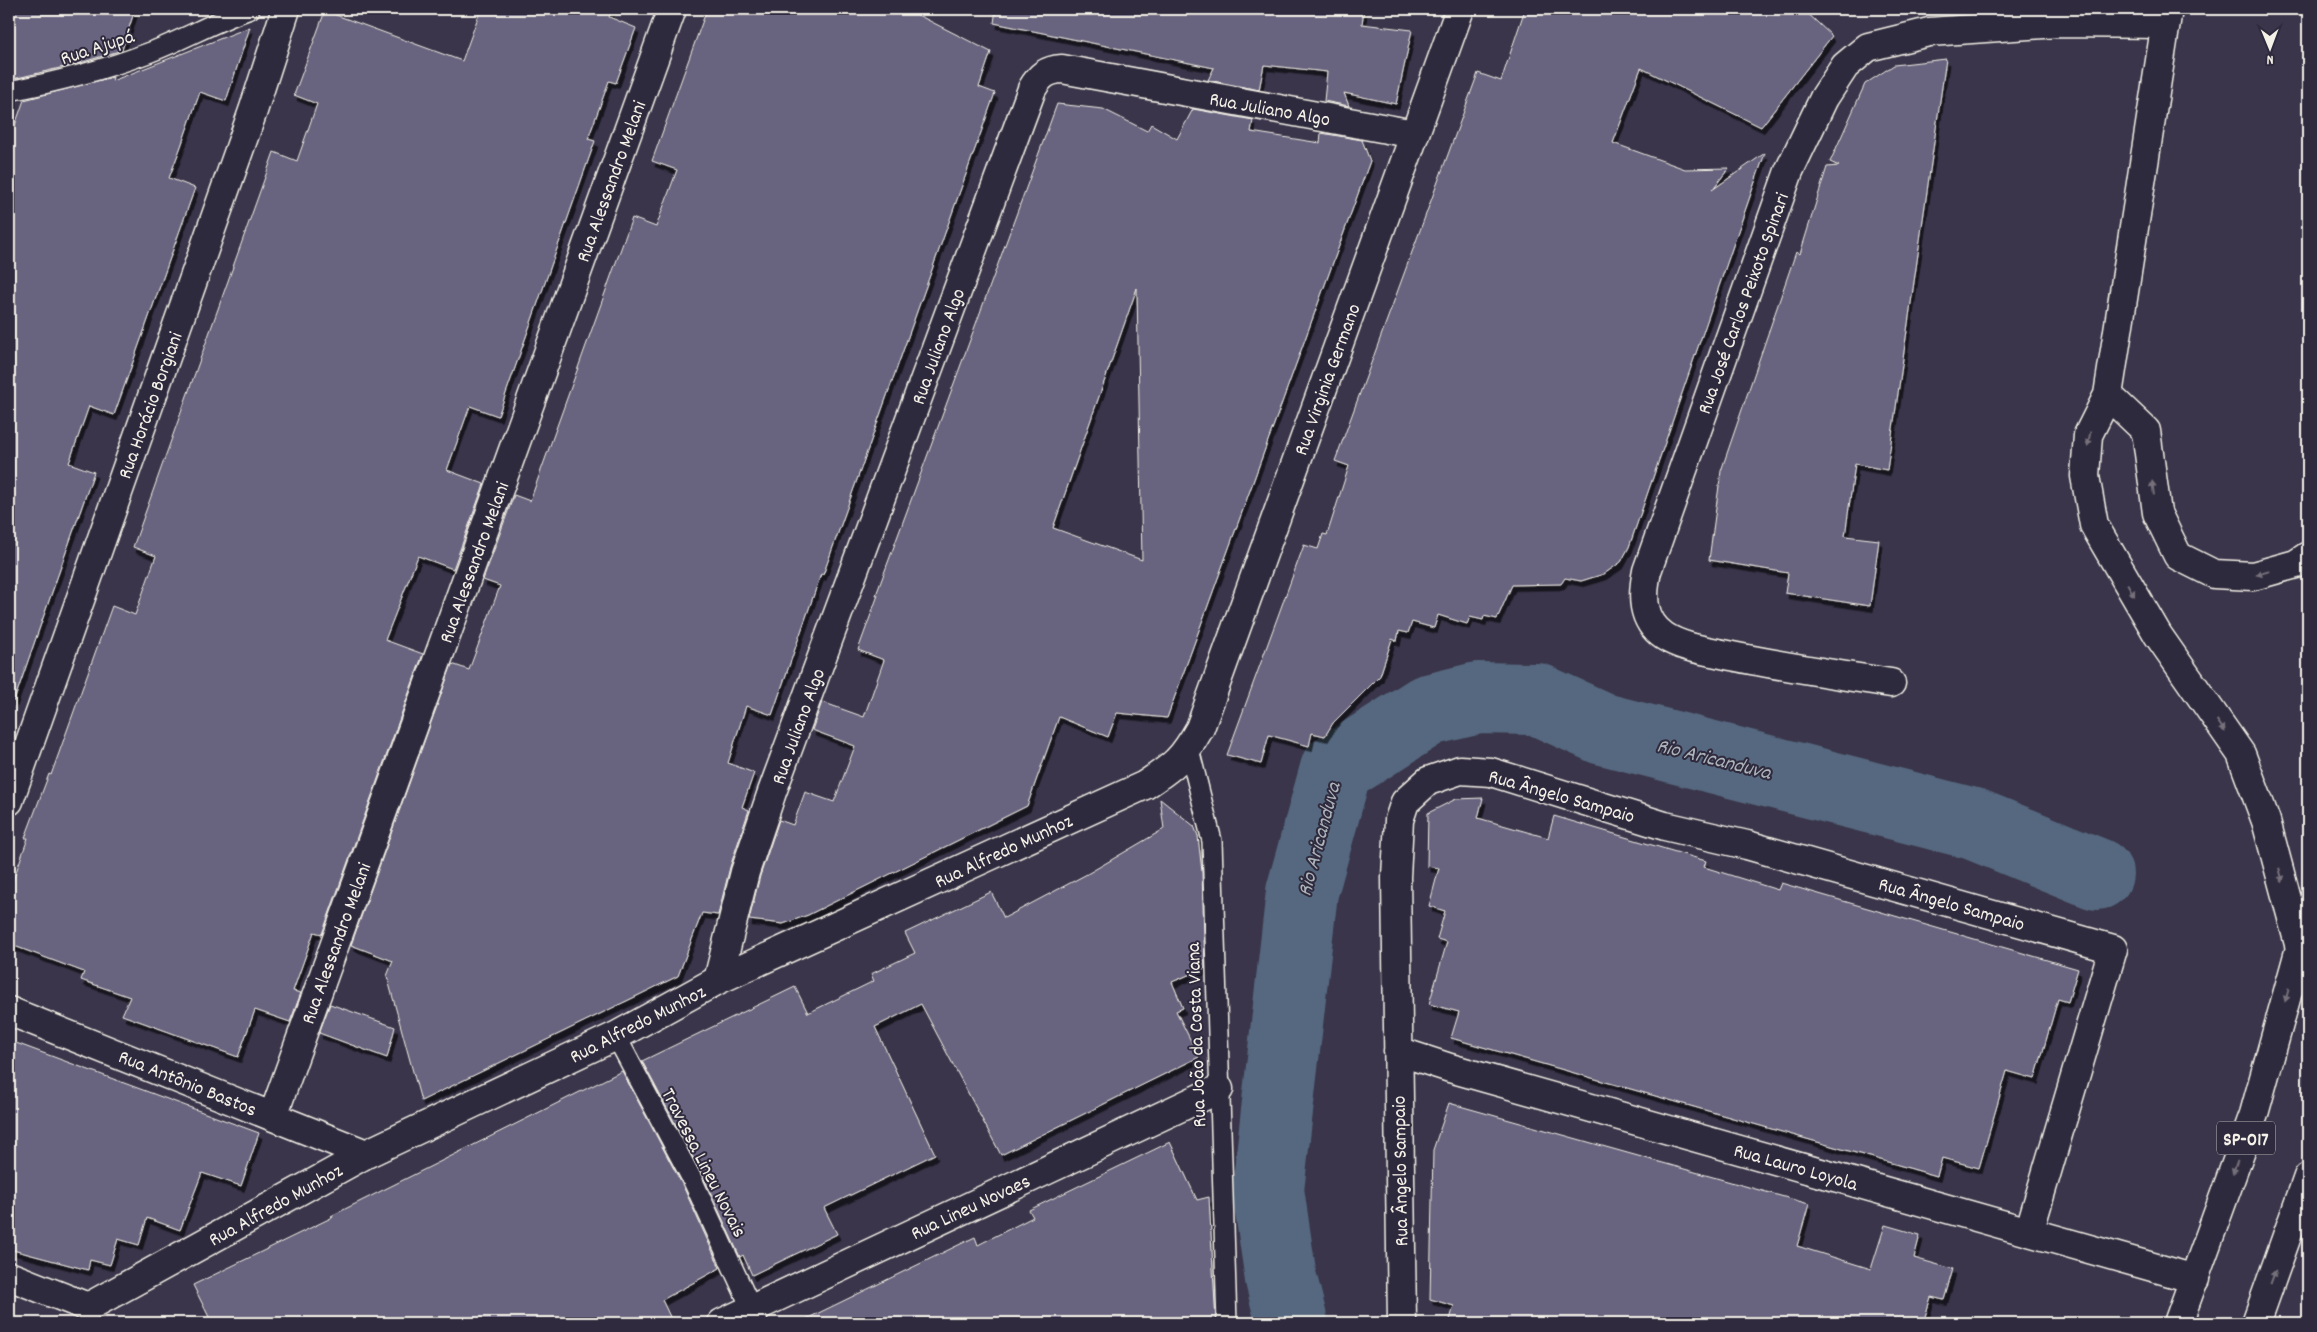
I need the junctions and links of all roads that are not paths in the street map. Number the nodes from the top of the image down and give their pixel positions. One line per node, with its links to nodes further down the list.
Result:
1 (250, 9): 6 (lane, Rua Ajupá)
2 (286, 9): 12 (main road, Rua Horácio Borgiani)
3 (672, 9): 20 (main road, Rua Alessandro Melani)
4 (1460, 9): 7 (main road, Rua Virginia Germano)
5 (2166, 16): 8 (main road); 10 (main road, Rua José Carlos Peixoto Spinari)
6 (9, 92)
7 (1414, 134): 11 (main road, Rua Virginia Germano); 15 (main road, Rua Juliano Algo)
8 (2108, 394): 9 (main road, one-way to 8); 14 (main road, one-way to 14)
9 (2308, 556)
10 (1891, 683)
11 (1189, 749): 15 (main road, Rua Alfredo Munhoz); 19 (lane, Rua João da Costa Viana)
12 (9, 801)
13 (2308, 920): 14 (main road, SP-017)
14 (2300, 948): 25 (main road, SP-017, one-way to 25)
15 (718, 980): 17 (main road, Rua Alfredo Munhoz)
16 (9, 1011): 20 (main road, Rua Antônio Bastos)
17 (616, 1036): 21 (main road, Rua Alfredo Munhoz); 27 (lane, Travessa Lineu Novais)
18 (1398, 1051): 23 (main road, Rua Lauro Loyola); 23 (main road, Rua Ângelo Sampaio); 30 (main road, Rua Ângelo Sampaio)
19 (1218, 1089): 27 (main road, Rua Lineu Novaes); 29 (lane, Rua João da Costa Viana)
20 (273, 1116): 21 (main road, Rua Antônio Bastos)
21 (366, 1154): 26 (main road, Rua Alfredo Munhoz)
22 (2308, 1177): 32 (main road, one-way to 22)
23 (2029, 1232): 25 (main road, Rua Lauro Loyola)
24 (9, 1276): 26 (main road)
25 (2195, 1279): 31 (main road, SP-017)
26 (93, 1315)
27 (755, 1316): 28 (main road, Rua Lineu Novaes)
28 (722, 1323)
29 (1227, 1323)
30 (1402, 1323)
31 (2178, 1323)
32 (2256, 1323)

